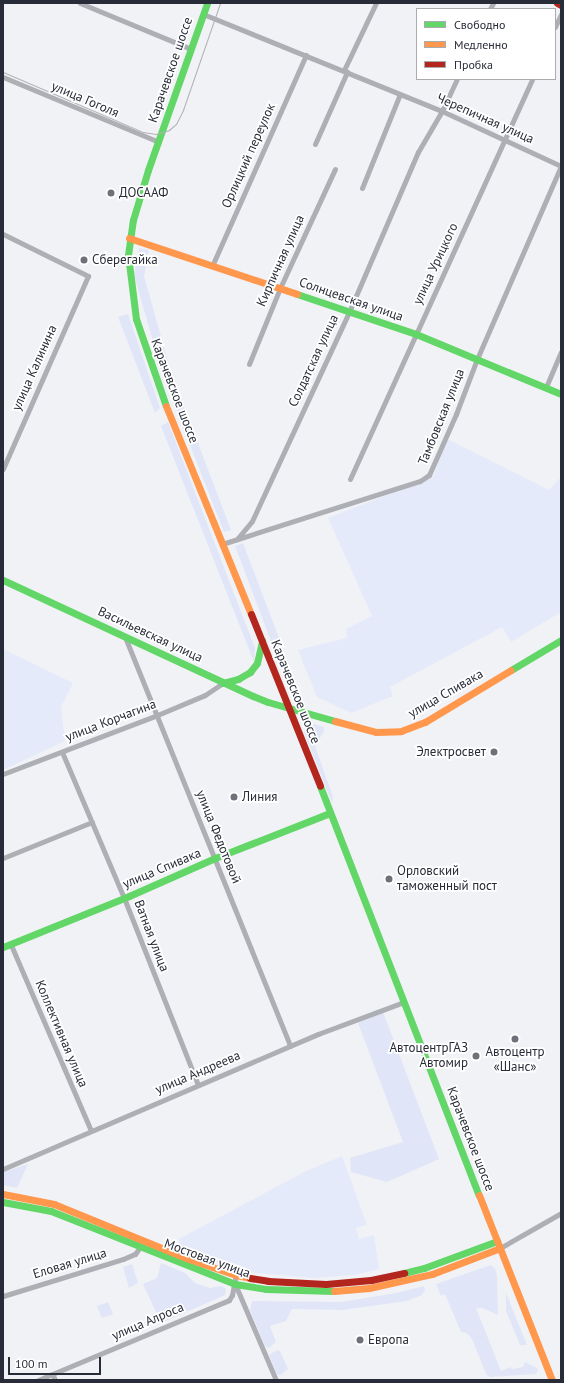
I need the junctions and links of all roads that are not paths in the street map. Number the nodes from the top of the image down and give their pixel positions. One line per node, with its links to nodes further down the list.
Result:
1 (80, 3): 9 (street)
2 (207, 3): 6 (main road, Карачевское шоссе)
3 (376, 3): 11 (street)
4 (557, 3): 5 (main road)
5 (561, 5)
6 (203, 14): 9 (main road, Карачевское шоссе); 10 (street, Черепичная улица)
7 (561, 14): 8 (street)
8 (556, 25)
9 (191, 49): 18 (main road, Карачевское шоссе)
10 (306, 55): 11 (street, Черепичная улица); 25 (street, Орлицкий переулок)
11 (346, 71): 15 (street, Черепичная улица); 19 (street)
12 (3, 77): 18 (street, улица Гоголя)
13 (457, 80): 16 (street, Солдатская улица)
14 (532, 80): 17 (street, улица Урицкого)
15 (400, 94): 16 (street, Черепичная улица); 22 (street)
16 (442, 111): 17 (street, Черепичная улица); 27 (street, Солдатская улица)
17 (505, 140): 20 (street, Черепичная улица); 28 (street, улица Урицкого)
18 (159, 142): 24 (main road, Карачевское шоссе)
19 (315, 144)
20 (561, 166): 30 (street, Тамбовская улица)
21 (335, 169): 26 (street, Кирпичная улица)
22 (362, 188)
23 (3, 234): 34 (street, улица Калинина)
24 (129, 238): 25 (main road, Солнцевская улица); 37 (main road, Карачевское шоссе)
25 (212, 266): 26 (main road, Солнцевская улица)
26 (280, 288): 27 (main road, Солнцевская улица); 31 (street, Кирпичная улица)
27 (349, 312): 28 (main road, Солнцевская улица); 36 (street, Солдатская улица)
28 (416, 334): 30 (main road, Солнцевская улица); 35 (street, улица Урицкого)
29 (561, 352): 32 (street)
30 (477, 359): 32 (main road, Солнцевская улица); 36 (street, Тамбовская улица)
31 (249, 364)
32 (546, 388): 33 (main road, Солнцевская улица)
33 (561, 394)
34 (3, 468)
35 (350, 479)
36 (236, 539): 37 (street, Тамбовская улица)
37 (222, 544): 41 (main road, Карачевское шоссе)
38 (3, 580): 39 (main road, Васильевская улица)
39 (124, 637): 42 (main road, Васильевская улица); 44 (street, улица Федотовой)
40 (561, 640): 43 (main road, улица Спивака)
41 (262, 641): 42 (main road); 43 (main road, Карачевское шоссе)
42 (223, 683): 43 (main road, Васильевская улица); 44 (street, улица Корчагина)
43 (288, 708): 47 (main road, Карачевское шоссе)
44 (155, 716): 45 (street, улица Корчагина); 50 (street, улица Федотовой)
45 (62, 752): 46 (street, улица Корчагина); 48 (street, Ватная улица)
46 (3, 774)
47 (330, 813): 50 (main road, улица Спивака); 54 (main road, Карачевское шоссе)
48 (92, 822): 49 (street); 51 (street, Ватная улица)
49 (3, 858)
50 (215, 858): 51 (main road, улица Спивака); 55 (street, улица Федотовой)
51 (124, 898): 52 (main road, улица Спивака); 56 (street, Ватная улица)
52 (11, 945): 53 (main road, улица Спивака); 57 (street, Коллективная улица)
53 (3, 947)
54 (404, 1002): 55 (street, улица Андреева); 62 (main road, Карачевское шоссе)
55 (290, 1046): 56 (street, улица Андреева)
56 (198, 1085): 57 (street, улица Андреева)
57 (91, 1131): 58 (street, улица Андреева)
58 (3, 1169)
59 (3, 1194): 65 (main road, Мостовая улица)
60 (3, 1202): 63 (main road, Мостовая улица)
61 (561, 1213): 64 (street)
62 (497, 1240): 64 (main road, Карачевское шоссе); 65 (main road, Мостовая улица)
63 (140, 1246): 66 (main road, Мостовая улица); 67 (street, Еловая улица)
64 (500, 1248): 66 (main road, Мостовая улица); 72 (main road, Карачевское шоссе)
65 (236, 1275): 66 (street)
66 (235, 1284): 68 (street, улица Алроса); 71 (street)
67 (3, 1296)
68 (52, 1374): 69 (street, улица Алроса); 70 (street)
69 (38, 1380)
70 (55, 1380)
71 (276, 1380)
72 (552, 1380)

